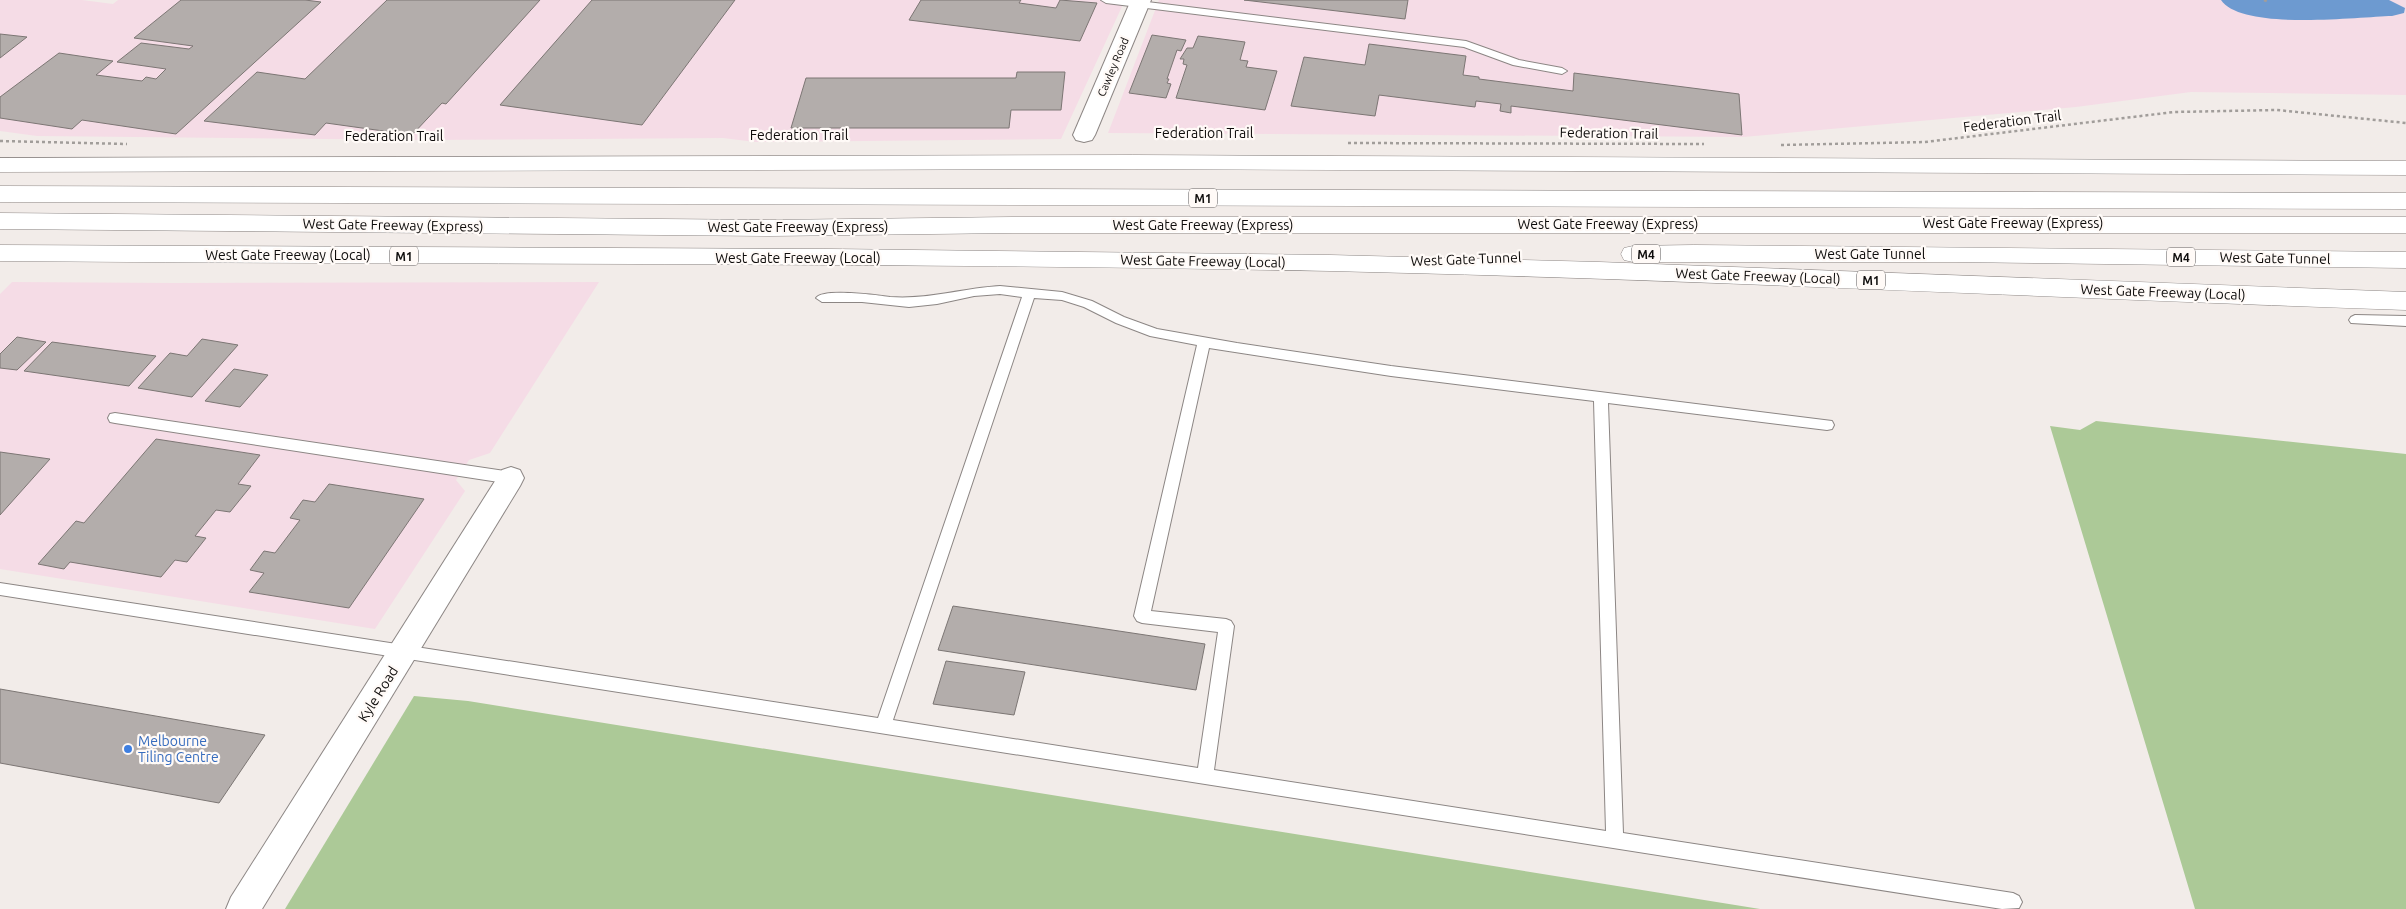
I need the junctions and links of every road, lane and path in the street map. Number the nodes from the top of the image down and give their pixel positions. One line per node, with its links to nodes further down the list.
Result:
1 (1106, 0): 3 (lane)
2 (2264, 0): 4 (path)
3 (1140, 2): 5 (lane); 7 (street, Cawley Road)
4 (2269, 2)
5 (1562, 71)
6 (2406, 122): 12 (path, Federation Trail)
7 (1084, 135)
8 (0, 141): 10 (path)
9 (1345, 143): 11 (path, Federation Trail)
10 (136, 144)
11 (1709, 144)
12 (1777, 145)
13 (0, 154): 14 (highway)
14 (229, 163): 15 (highway); 16 (highway)
15 (0, 164)
16 (2406, 168)
17 (0, 194): 18 (highway, West Gate Freeway (Express) / M1)
18 (2406, 201)
19 (0, 221): 20 (highway, West Gate Freeway (Express) / M1)
20 (2406, 225)
21 (0, 253): 23 (highway, West Gate Freeway (Local) / M1)
22 (2406, 260): 23 (highway, West Gate Tunnel / M4)
23 (1335, 263): 26 (highway, West Gate Freeway (Local) / M1)
24 (1029, 293): 25 (lane); 29 (lane); 36 (lane)
25 (822, 298)
26 (2406, 301)
27 (2355, 320): 28 (lane)
28 (2406, 321)
29 (1204, 342): 30 (lane); 37 (lane)
30 (1601, 397): 32 (lane); 38 (lane)
31 (116, 418): 33 (lane)
32 (1827, 424)
33 (511, 478): 35 (street, Kyle Road)
34 (0, 589): 35 (lane)
35 (404, 652): 36 (lane); 40 (street, Kyle Road)
36 (883, 726): 37 (lane)
37 (1206, 776): 38 (lane)
38 (1615, 839): 39 (lane)
39 (2013, 902)
40 (243, 909)

